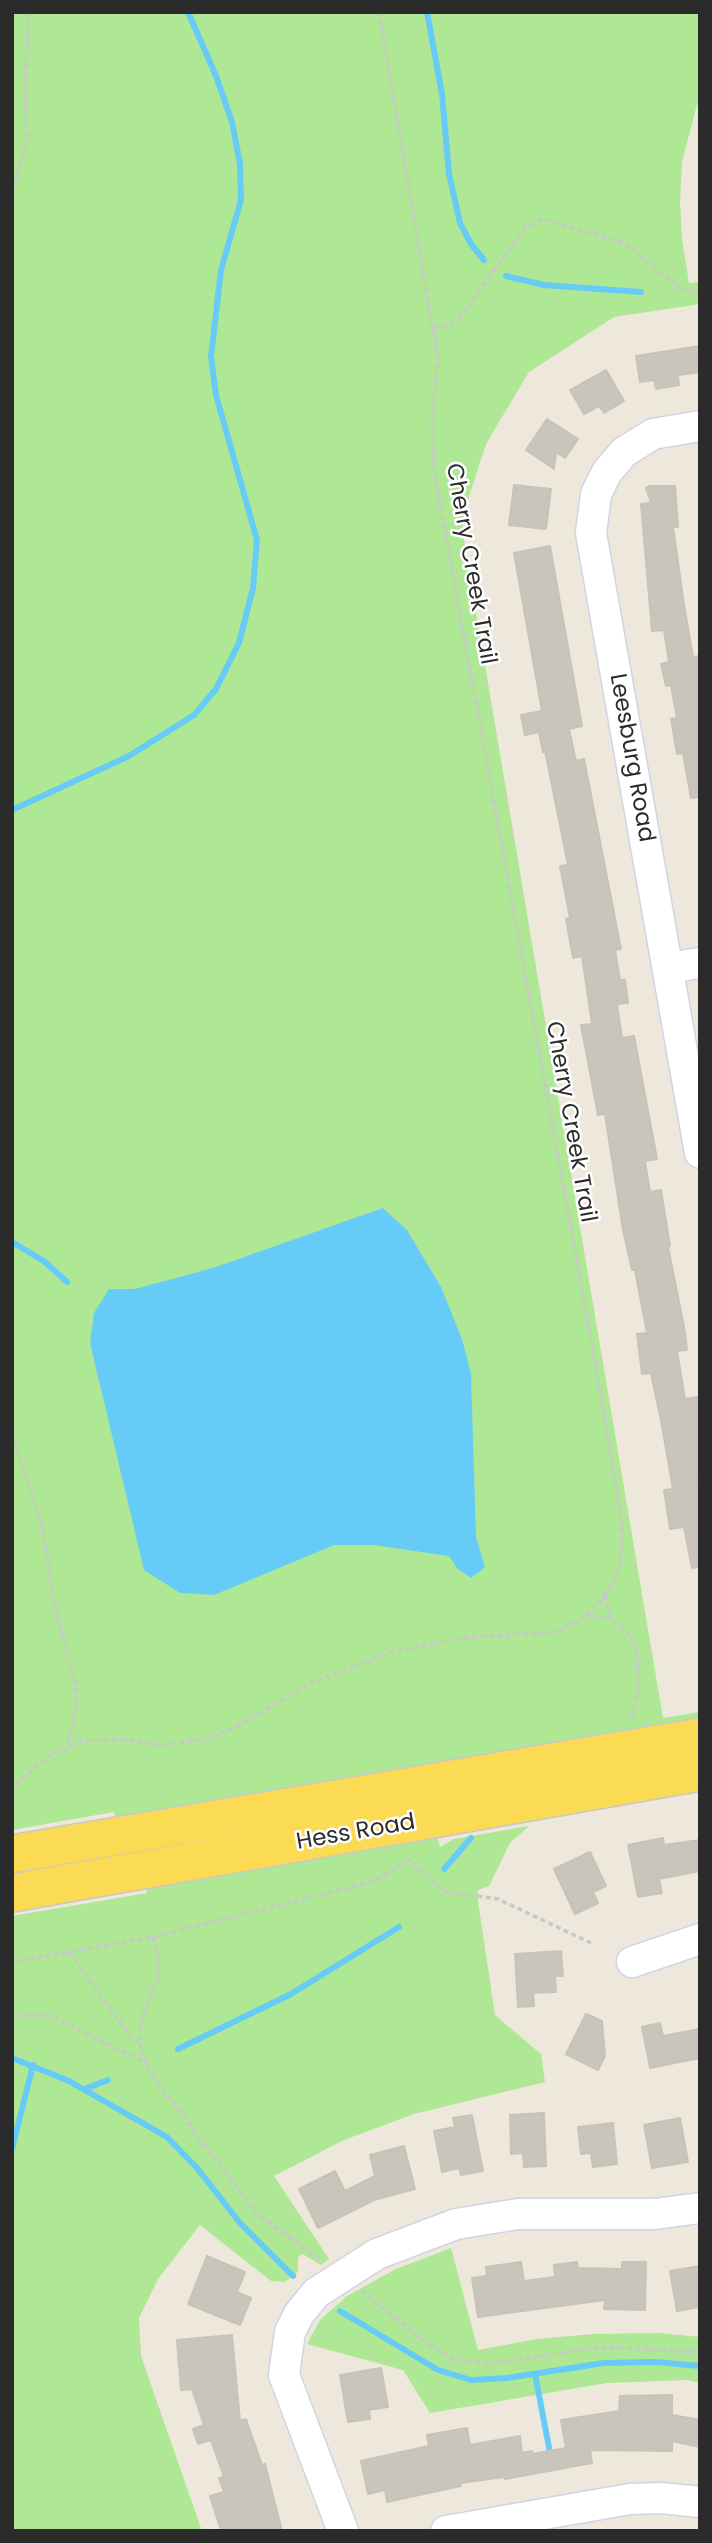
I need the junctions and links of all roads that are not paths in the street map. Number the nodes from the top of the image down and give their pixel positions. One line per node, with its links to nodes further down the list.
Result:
1 (700, 426): 3 (street, Leesburg Road)
2 (700, 963): 3 (street)
3 (668, 968): 4 (street, Leesburg Road)
4 (700, 1153)
5 (700, 1737): 7 (main road, Hess Road)
6 (700, 1772): 8 (main road, Hess Road)
7 (12, 1854)
8 (12, 1893)
9 (700, 1939): 10 (street)
10 (632, 1962)
11 (700, 2208): 14 (street)
12 (700, 2502): 13 (street)
13 (577, 2519): 15 (street)
14 (343, 2531)
15 (446, 2531)

